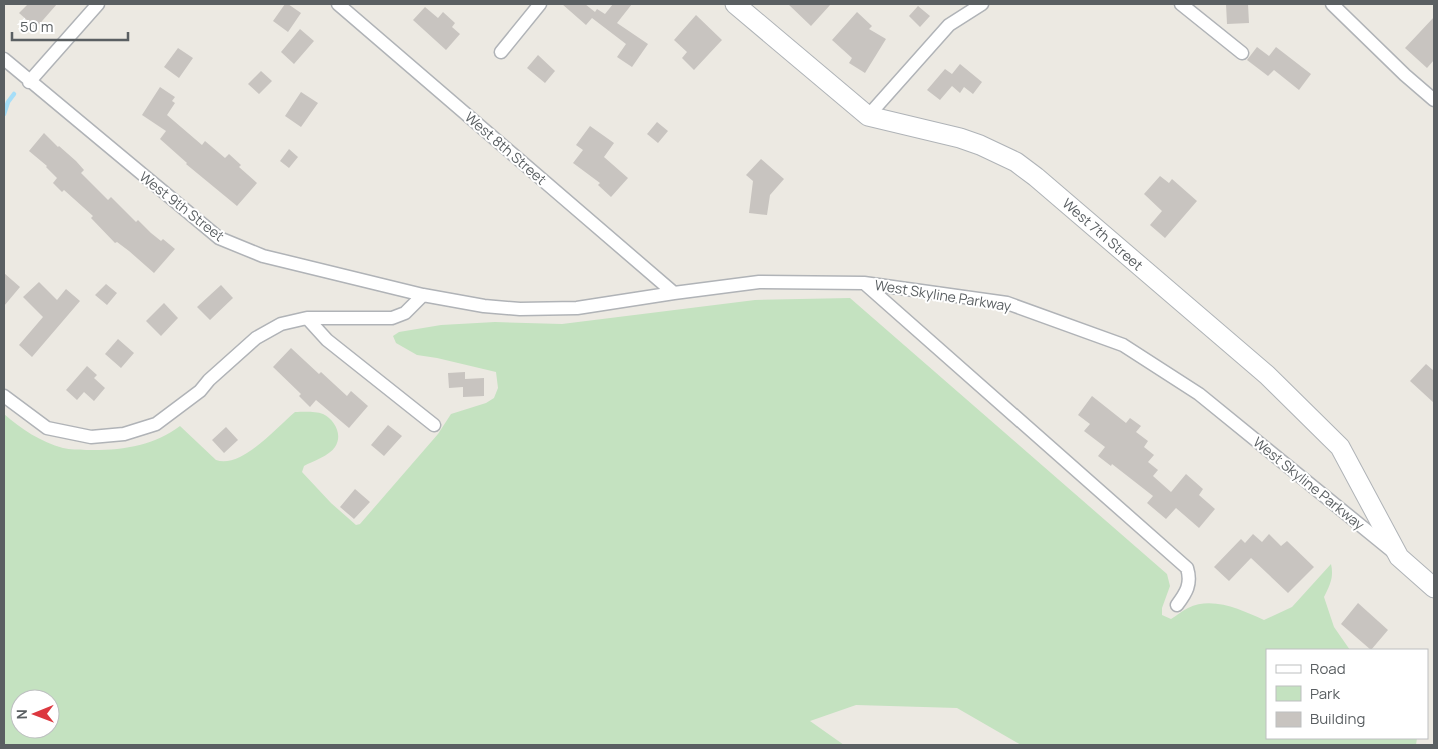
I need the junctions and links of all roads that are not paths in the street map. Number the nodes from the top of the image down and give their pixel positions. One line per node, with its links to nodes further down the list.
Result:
1 (98, 4): 11 (street)
2 (338, 4): 15 (street, West 8th Street)
3 (540, 4): 8 (street)
4 (735, 4): 13 (street, West 7th Street)
5 (982, 4): 13 (street)
6 (1181, 4): 9 (street)
7 (1332, 4): 12 (street)
8 (501, 52)
9 (1242, 53)
10 (4, 59): 11 (street, West 9th Street)
11 (29, 82): 16 (street, West 9th Street)
12 (1434, 100)
13 (868, 116): 20 (street, West 7th Street)
14 (864, 283): 15 (street, West Skyline Parkway); 20 (street, West Skyline Parkway); 22 (street)
15 (674, 293): 16 (street, West Skyline Parkway)
16 (423, 295): 17 (street)
17 (308, 318): 18 (street); 19 (street)
18 (4, 396)
19 (434, 424)
20 (1399, 557): 21 (street, West Skyline Parkway)
21 (1434, 588)
22 (1177, 605)

